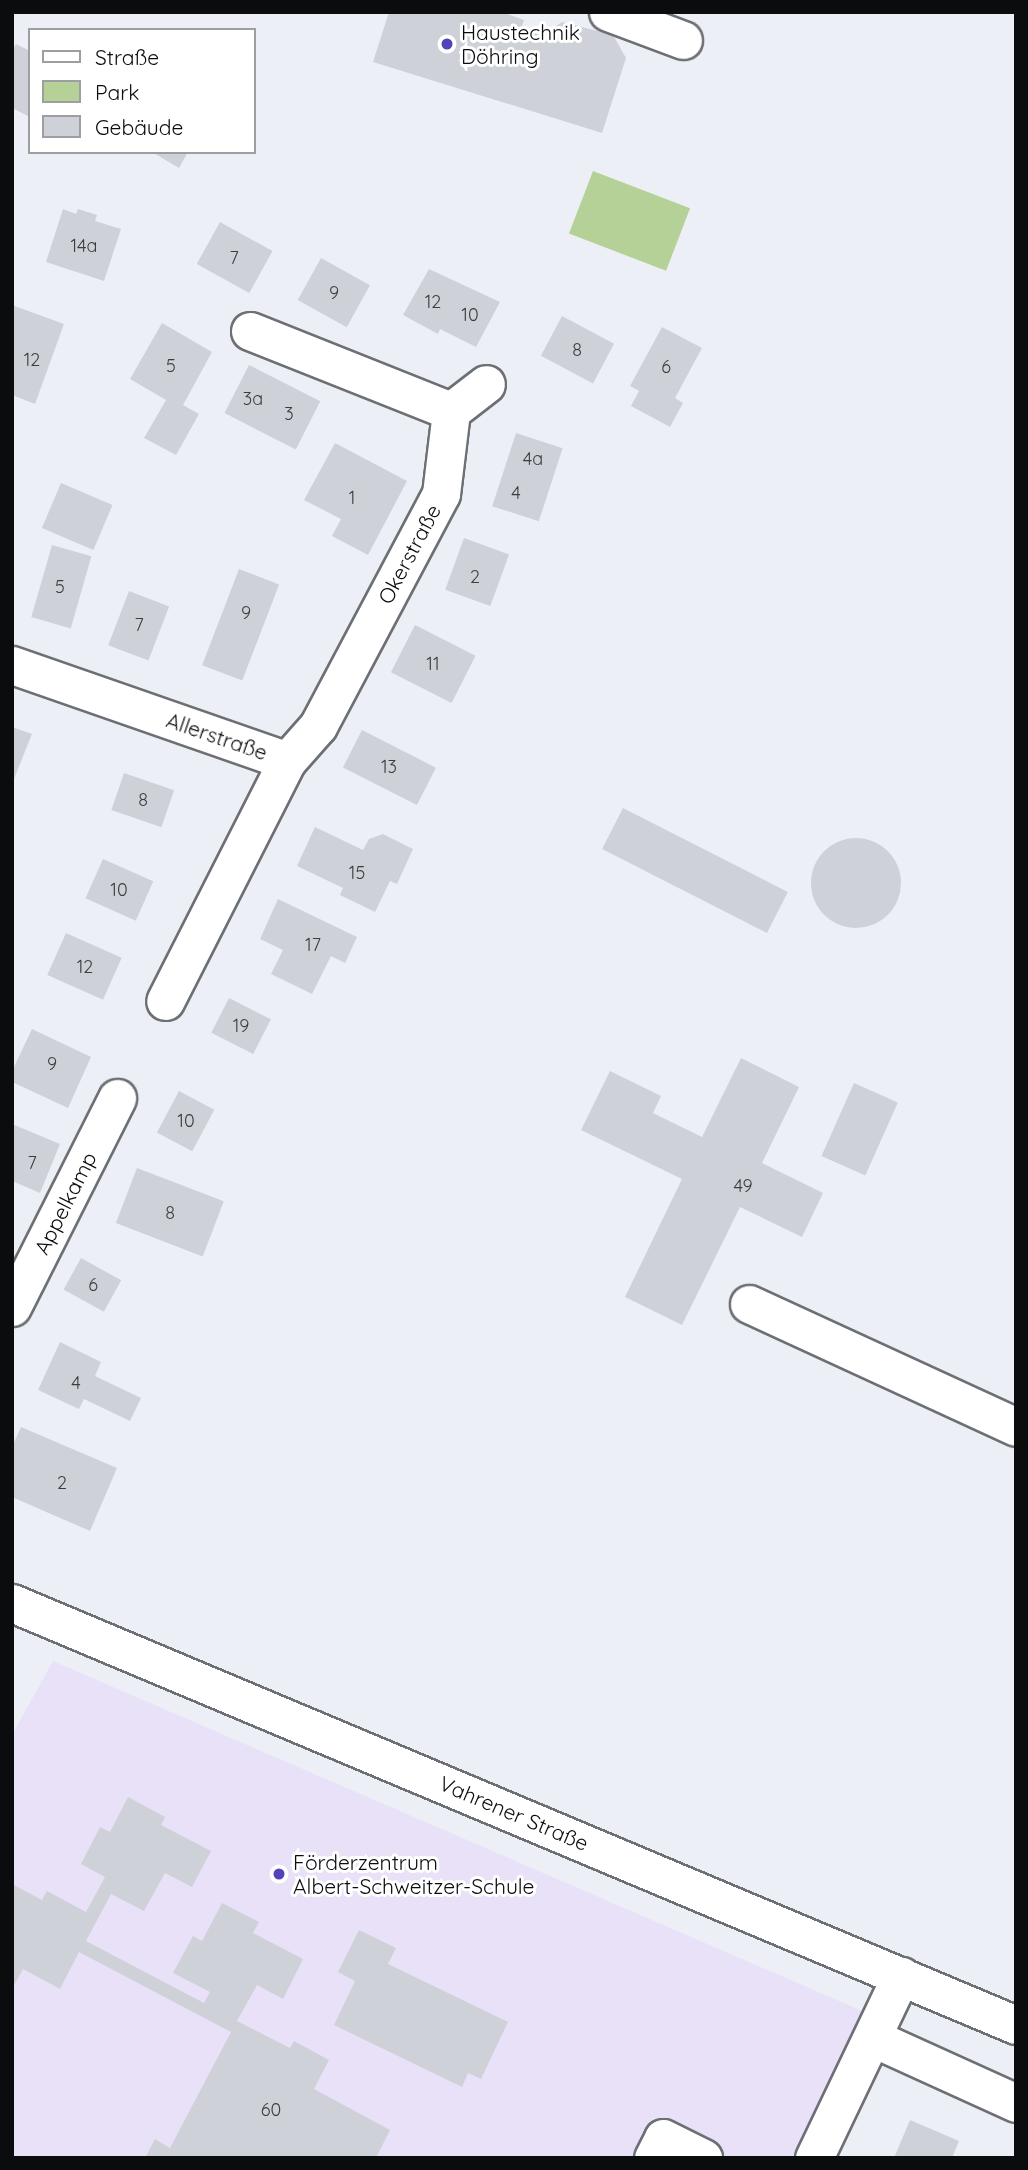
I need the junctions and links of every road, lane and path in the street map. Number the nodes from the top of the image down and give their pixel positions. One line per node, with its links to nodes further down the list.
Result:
1 (608, 12): 2 (street)
2 (682, 40)
3 (250, 331): 5 (street)
4 (485, 384): 5 (street)
5 (451, 411): 7 (street, Okerstraße)
6 (12, 665): 7 (street, Allerstraße)
7 (287, 761): 8 (street, Allerstraße)
8 (165, 1001)
9 (117, 1098): 11 (street, Appelkamp)
10 (749, 1304): 12 (street)
11 (12, 1307)
12 (1016, 1427)
13 (12, 1602): 14 (street, Vahrener Straße)
14 (901, 1976): 15 (street, Vahrener Straße); 16 (street)
15 (1016, 2025)
16 (873, 2038): 17 (street); 20 (street)
17 (1016, 2103)
18 (653, 2158): 19 (street)
19 (703, 2158)
20 (814, 2158)

